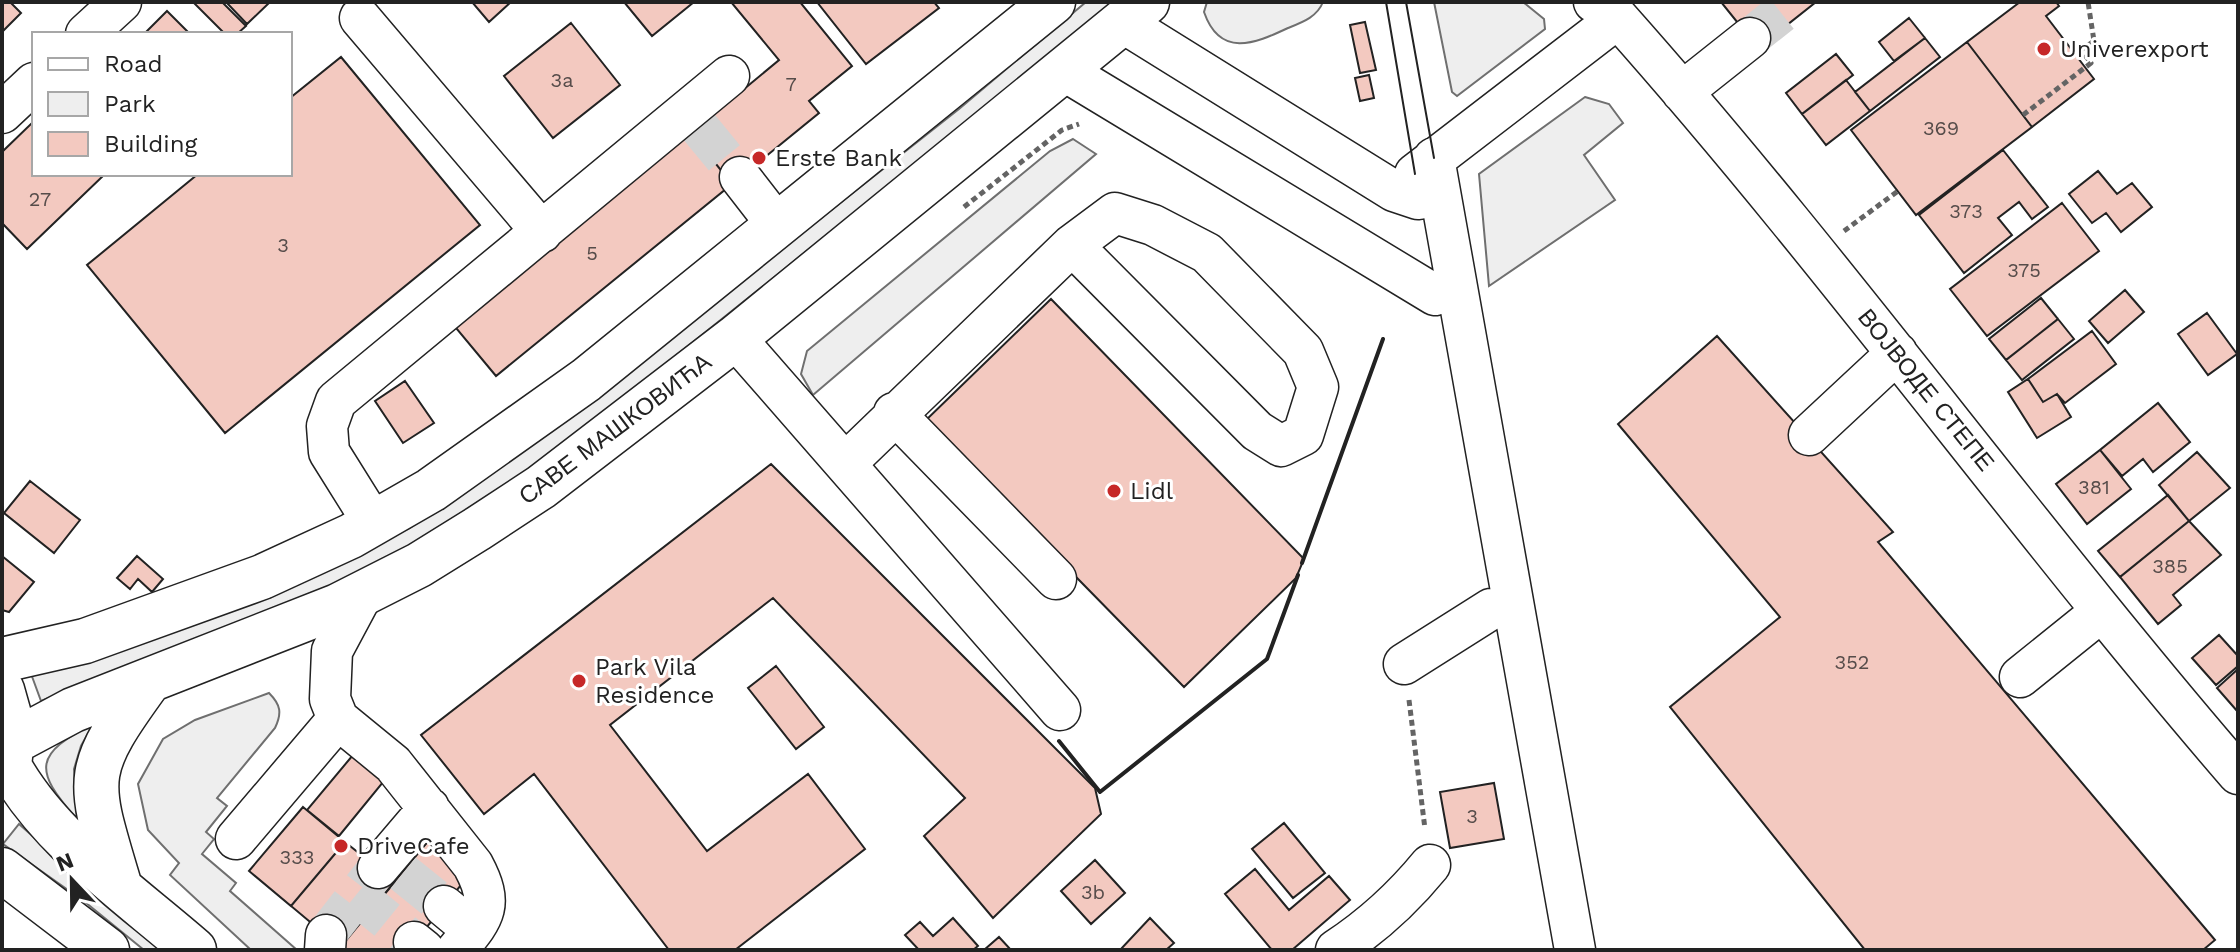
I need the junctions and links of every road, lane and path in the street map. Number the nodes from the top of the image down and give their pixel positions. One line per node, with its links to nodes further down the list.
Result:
1 (121, 2): 7 (street)
2 (1053, 2): 18 (main road)
3 (2088, 2): 14 (path)
4 (1607, 8): 12 (street, ВОЈВОДЕ СТЕПЕ); 16 (street)
5 (1134, 12): 9 (main road, САВЕ МАШКОВИЋА); 16 (street)
6 (360, 18): 19 (street)
7 (88, 32)
8 (1750, 38): 12 (street)
9 (1063, 70): 22 (street); 23 (main road, САВЕ МАШКОВИЋА)
10 (729, 76): 19 (street)
11 (32, 85): 13 (street)
12 (1682, 92): 24 (street, ВОЈВОДЕ СТЕПЕ)
13 (2, 113)
14 (2023, 115)
15 (740, 177): 18 (street)
16 (1415, 180): 22 (street); 53 (street)
17 (1898, 191): 20 (path)
18 (778, 226): 28 (main road)
19 (542, 232): 28 (street)
20 (1835, 239)
21 (1072, 245): 21 (street); 25 (street)
22 (1435, 295): 31 (street)
23 (735, 338): 27 (street); 30 (main road, САВЕ МАШКОВИЋА)
24 (1897, 353): 26 (street); 32 (street, ВОЈВОДЕ СТЕПЕ)
25 (894, 413): 27 (street); 29 (street)
26 (1809, 435)
27 (846, 463): 38 (street)
28 (374, 524): 33 (main road)
29 (1056, 579)
30 (363, 593): 36 (main road, САВЕ МАШКОВИЋА); 39 (street)
31 (1491, 609): 34 (street); 52 (street)
32 (2102, 611): 35 (street); 41 (street, ВОЈВОДЕ СТЕПЕ)
33 (2, 660)
34 (1404, 664): 44 (path)
35 (2020, 677)
36 (149, 681): 40 (main road, САВЕ МАШКОВИЋА); 47 (main road)
37 (2, 690): 40 (main road)
38 (1060, 710)
39 (338, 719): 42 (street); 43 (street)
40 (8, 763): 47 (main road)
41 (2238, 774)
42 (429, 808): 45 (street); 48 (street)
43 (236, 839)
44 (1430, 865): 51 (street)
45 (389, 866)
46 (2, 870): 49 (main road)
47 (119, 884): 50 (main road)
48 (458, 929)
49 (107, 950)
50 (194, 950)
51 (1336, 950)
52 (1548, 950)
53 (1575, 950)

